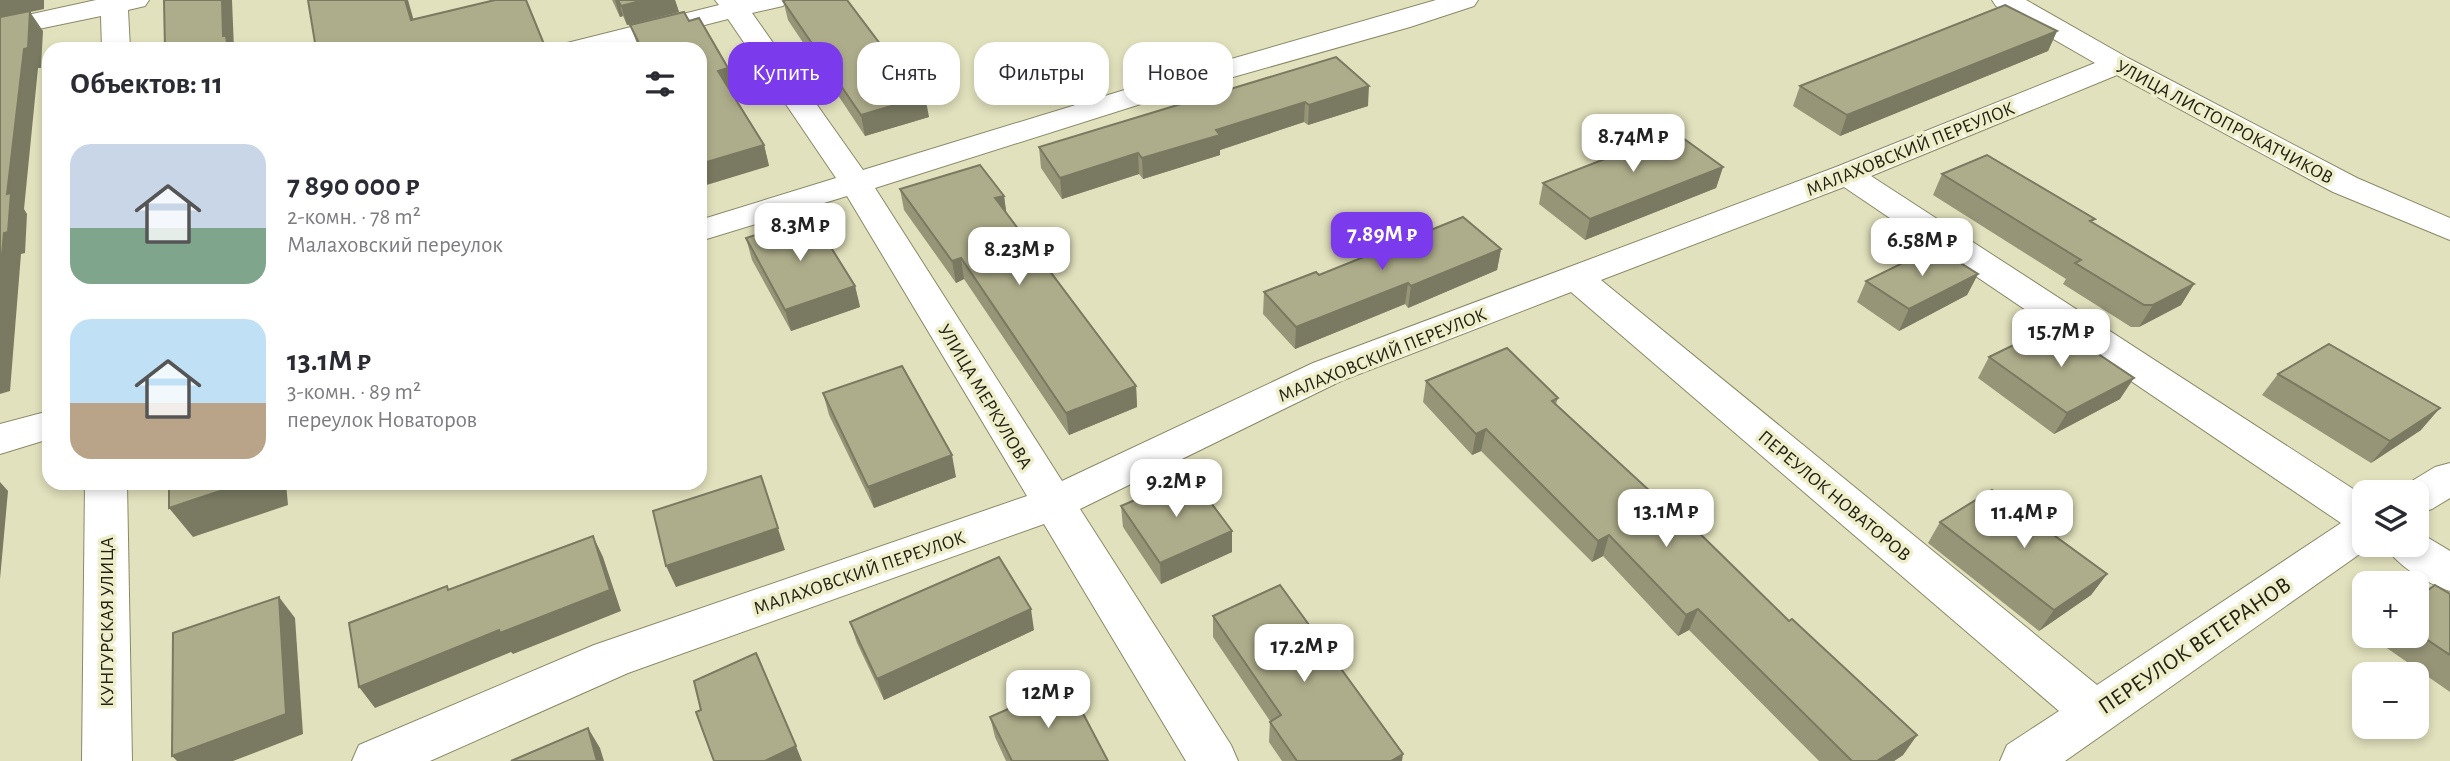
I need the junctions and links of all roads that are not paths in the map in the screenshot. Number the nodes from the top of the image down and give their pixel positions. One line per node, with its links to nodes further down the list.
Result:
1 (773, 0): 5 (street)
2 (1464, 0): 11 (street)
3 (2006, 0): 9 (street, УЛИЦА ЛИСТОПРОКАТЧИКОВ)
4 (121, 2): 6 (street); 7 (street)
5 (732, 5): 8 (street); 11 (street, УЛИЦА МЕРКУЛОВА)
6 (0, 29)
7 (117, 42)
8 (602, 42)
9 (2118, 64): 10 (street, МАЛАХОВСКИЙ ПЕРЕУЛОК); 13 (street, УЛИЦА ЛИСТОПРОКАТЧИКОВ)
10 (1847, 174): 14 (street, МАЛАХОВСКИЙ ПЕРЕУЛОК); 21 (street)
11 (856, 184): 12 (street); 20 (street, УЛИЦА МЕРКУЛОВА)
12 (707, 229)
13 (2450, 230)
14 (1576, 278): 20 (street, МАЛАХОВСКИЙ ПЕРЕУЛОК); 25 (street, ПЕРЕУЛОК НОВАТОРОВ)
15 (42, 427): 16 (street)
16 (0, 439)
17 (2450, 478): 19 (street)
18 (106, 490): 26 (street, КУНГУРСКАЯ УЛИЦА)
19 (2429, 491)
20 (1052, 504): 27 (street, МАЛАХОВСКИЙ ПЕРЕУЛОК); 28 (street, УЛИЦА МЕРКУЛОВА)
21 (2352, 509)
22 (2352, 537): 25 (street, ПЕРЕУЛОК ВЕТЕРАНОВ)
23 (2426, 557): 24 (street)
24 (2450, 573)
25 (2095, 712): 29 (street, ПЕРЕУЛОК ВЕТЕРАНОВ)
26 (107, 761)
27 (377, 761)
28 (1213, 761)
29 (2025, 761)

